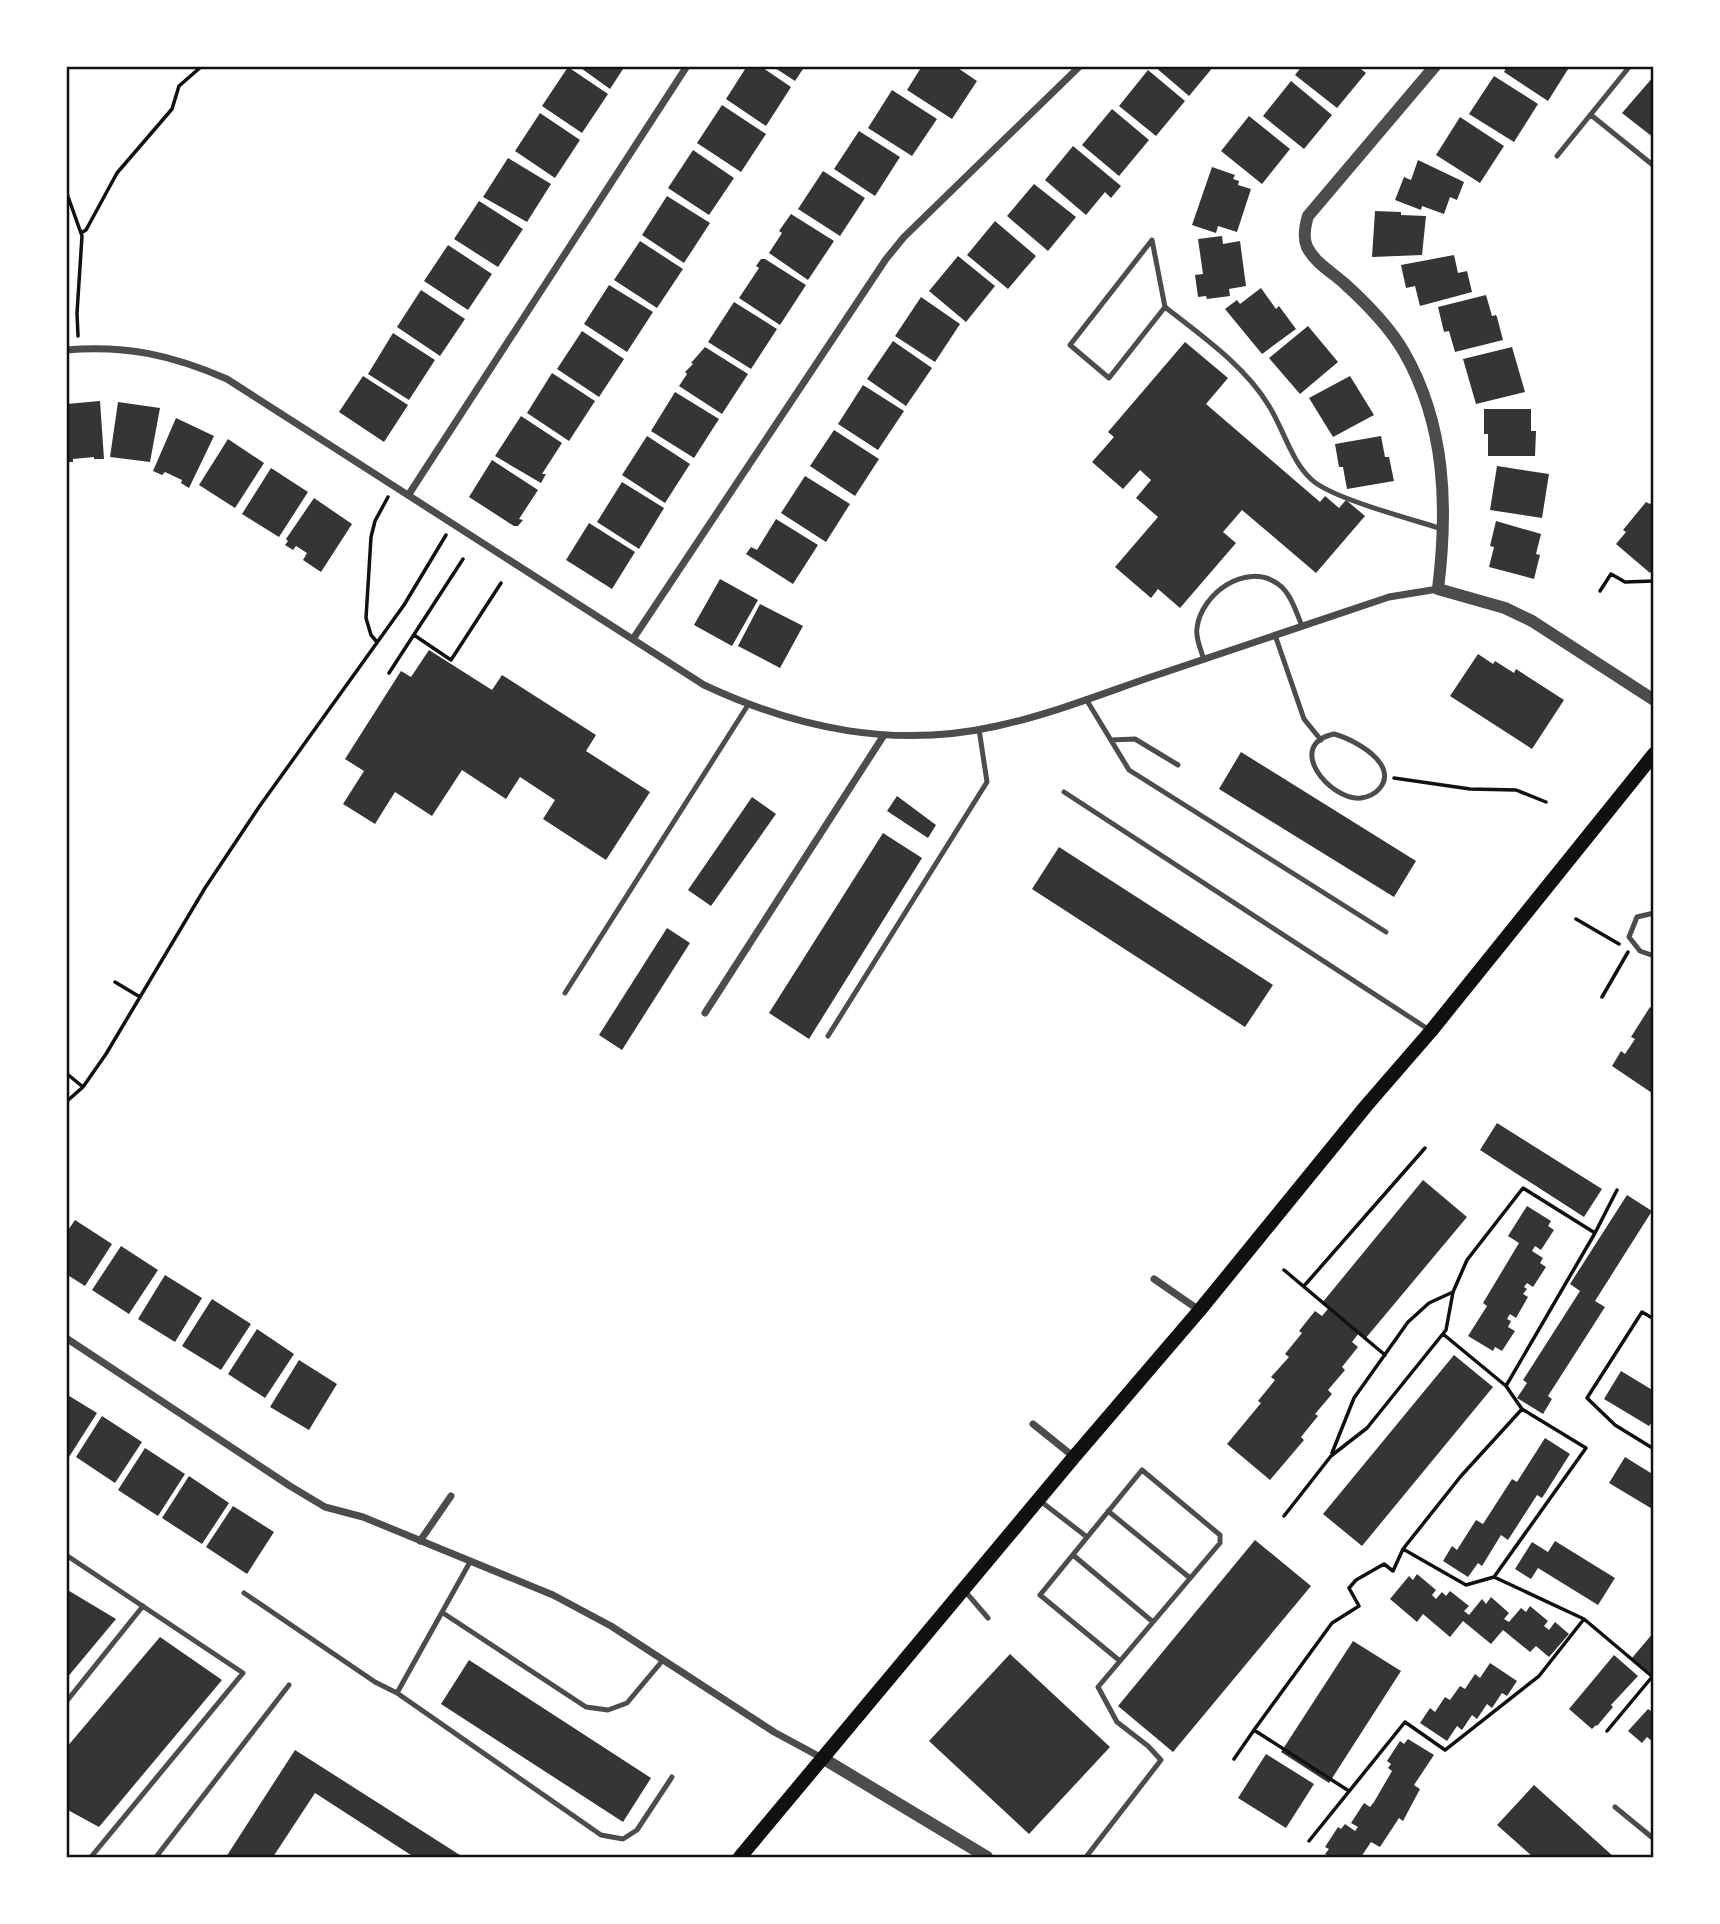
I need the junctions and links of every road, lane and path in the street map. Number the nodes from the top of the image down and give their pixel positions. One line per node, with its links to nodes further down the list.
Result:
1 (202, 66): 10 (path)
2 (688, 66): 15 (street)
3 (1080, 66): 26 (street)
4 (1434, 66): 17 (street)
5 (1630, 66): 6 (lane)
6 (1591, 115): 7 (lane); 8 (lane)
7 (1557, 156)
8 (1654, 166)
9 (66, 191): 10 (path)
10 (80, 233): 12 (path)
11 (1165, 307): 11 (lane); 17 (lane)
12 (78, 322)
13 (66, 350): 14 (street)
14 (395, 485): 15 (street); 27 (path)
15 (409, 494): 16 (street)
16 (454, 524): 26 (street); 27 (path)
17 (1442, 529): 21 (street)
18 (463, 559): 24 (path)
19 (1654, 581): 22 (path)
20 (501, 583): 24 (path)
21 (1438, 589): 23 (street); 31 (street)
22 (1600, 591)
23 (1302, 626): 25 (street); 28 (lane)
24 (414, 635): 29 (path)
25 (1275, 635): 28 (street); 36 (lane)
26 (634, 639): 32 (street)
27 (377, 642): 48 (path)
28 (1204, 660): 30 (street)
29 (389, 674)
30 (1086, 699): 33 (street); 35 (lane)
31 (1654, 700)
32 (748, 705): 34 (street); 47 (lane)
33 (979, 729): 34 (street); 52 (lane)
34 (884, 735): 50 (street)
35 (1111, 740): 38 (lane); 44 (lane)
36 (1321, 740): 39 (lane); 39 (lane)
37 (1654, 754): 51 (main road)
38 (1178, 765)
39 (1385, 776): 41 (path)
40 (1064, 792): 51 (lane)
41 (1546, 802)
42 (1654, 913): 45 (lane)
43 (1576, 919): 49 (path)
44 (1386, 932)
45 (1654, 956)
46 (115, 982): 48 (path)
47 (565, 993)
48 (140, 996): 54 (path)
49 (1602, 997)
50 (705, 1013)
51 (1431, 1031): 63 (main road)
52 (828, 1036)
53 (66, 1073): 54 (path)
54 (83, 1087): 55 (path)
55 (66, 1102)
56 (1425, 1148): 61 (path)
57 (1617, 1190): 58 (path)
58 (1595, 1233): 62 (path); 68 (path)
59 (1284, 1270): 61 (path)
60 (1154, 1279): 63 (street)
61 (1304, 1286): 67 (path)
62 (1453, 1292): 65 (path); 67 (path)
63 (1199, 1311): 73 (main road)
64 (1654, 1319): 71 (path)
65 (1443, 1334): 68 (path); 72 (path)
66 (66, 1338): 79 (street)
67 (1385, 1355): 72 (path)
68 (1506, 1386): 69 (path)
69 (1522, 1409): 80 (path); 84 (path)
70 (1033, 1424): 73 (street)
71 (1654, 1449)
72 (1331, 1456): 77 (path)
73 (1074, 1457): 75 (main road)
74 (451, 1496): 79 (street)
75 (1039, 1500): 78 (lane); 86 (main road)
76 (1108, 1511): 78 (lane); 85 (lane); 85 (lane)
77 (1284, 1516)
78 (1087, 1537): 82 (lane)
79 (420, 1541): 83 (street)
80 (1403, 1549): 84 (path); 99 (path)
81 (66, 1555): 88 (lane)
82 (1073, 1555): 92 (lane); 94 (lane)
83 (470, 1562): 89 (lane); 93 (street)
84 (1494, 1577): 91 (path)
85 (1190, 1578): 92 (lane)
86 (964, 1590): 90 (lane); 101 (main road)
87 (244, 1593): 97 (lane)
88 (143, 1606): 98 (lane); 108 (lane)
89 (443, 1613): 93 (lane); 97 (lane)
90 (988, 1618)
91 (1584, 1619): 95 (path); 104 (path)
92 (1153, 1622): 94 (lane)
93 (664, 1659): 101 (street)
94 (1119, 1661): 112 (lane)
95 (1653, 1677): 100 (path)
96 (289, 1685): 109 (lane)
97 (397, 1693): 103 (lane)
98 (66, 1702)
99 (1254, 1730): 102 (path); 104 (path)
100 (1608, 1731)
101 (824, 1759): 110 (main road); 111 (street)
102 (1234, 1759)
103 (672, 1777)
104 (1349, 1791): 107 (path)
105 (1615, 1807): 106 (lane)
106 (1654, 1839)
107 (1309, 1841)
108 (91, 1857)
109 (156, 1857)
110 (740, 1857)
111 (987, 1857)
112 (1086, 1857)

